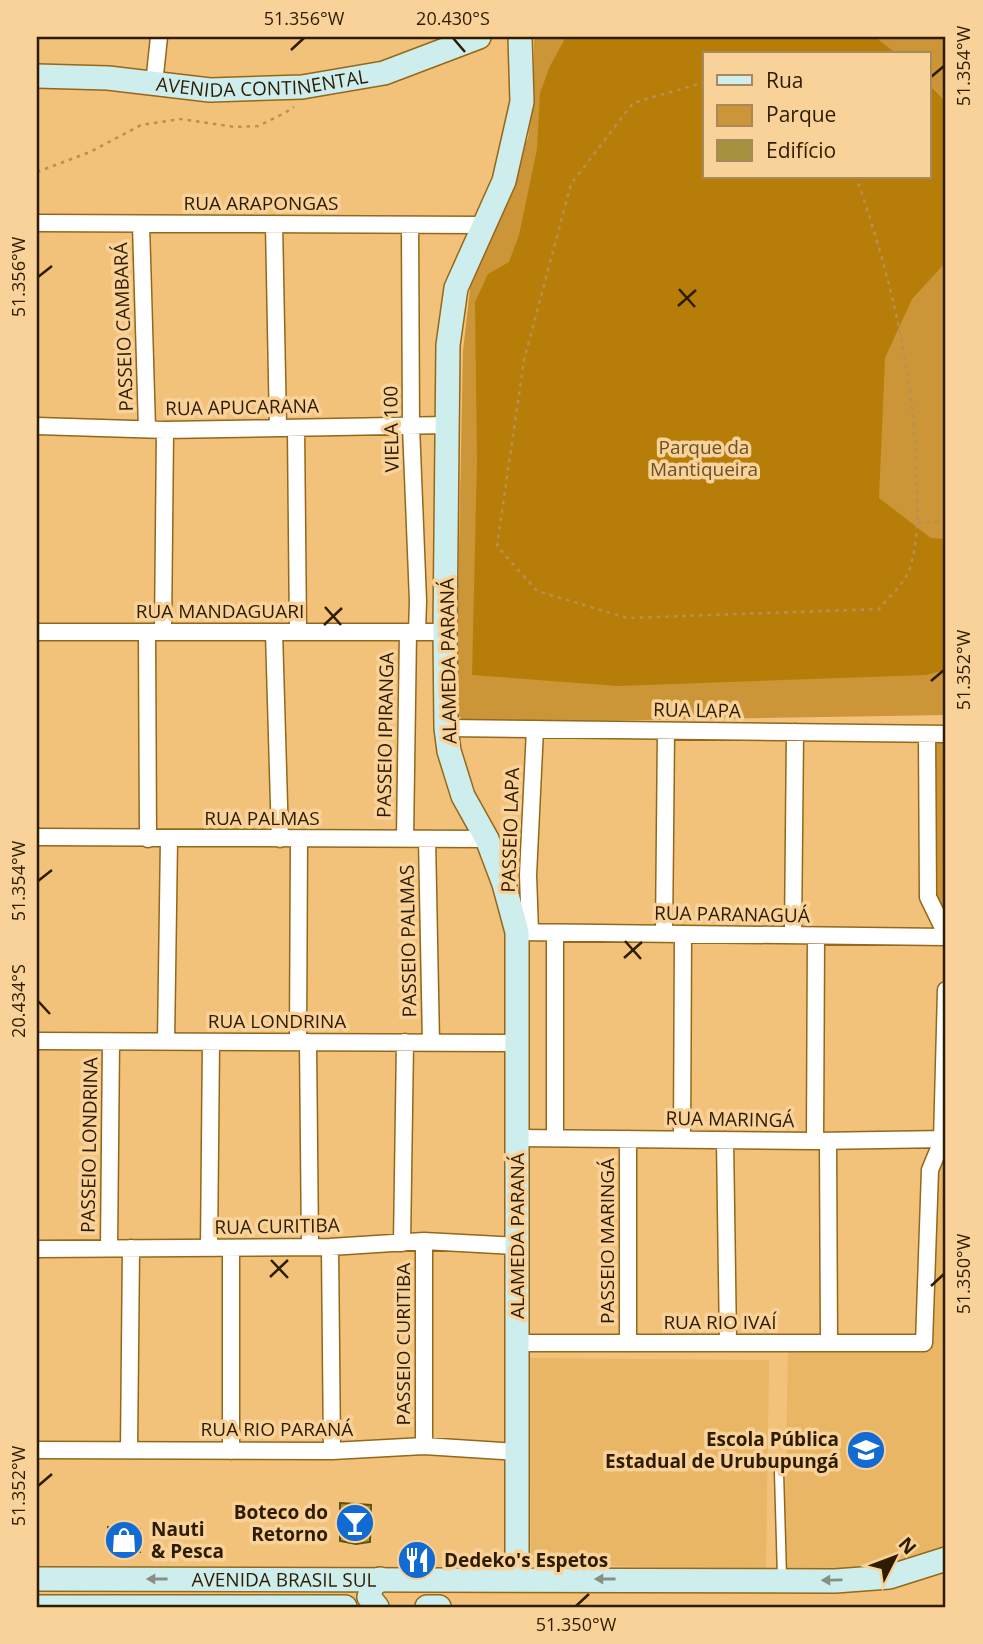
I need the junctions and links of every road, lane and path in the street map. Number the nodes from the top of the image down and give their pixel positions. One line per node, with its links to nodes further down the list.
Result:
1 (159, 37): 6 (street)
2 (479, 37): 6 (street, AVENIDA CONTINENTAL)
3 (520, 37): 14 (street, ALAMEDA PARANÁ)
4 (37, 76): 6 (street, AVENIDA CONTINENTAL)
5 (703, 83): 23 (path)
6 (154, 84)
7 (294, 107): 8 (path)
8 (37, 173)
9 (856, 178): 23 (path)
10 (37, 223): 11 (street, RUA ARAPONGAS)
11 (141, 224): 12 (street, RUA ARAPONGAS); 20 (street, PASSEIO CAMBARÁ)
12 (274, 224): 13 (street, RUA ARAPONGAS); 18 (street)
13 (410, 225): 14 (street, RUA ARAPONGAS); 17 (street, VIELA 100)
14 (484, 225): 15 (street, ALAMEDA PARANÁ)
15 (447, 425): 17 (street, RUA APUCARANA); 29 (street, ALAMEDA PARANÁ)
16 (37, 426): 20 (street, RUA APUCARANA)
17 (411, 426): 19 (street, RUA APUCARANA); 28 (street, VIELA 100)
18 (278, 428): 19 (street, RUA APUCARANA); 21 (street, RUA APUCARANA)
19 (296, 428): 27 (street)
20 (147, 429): 21 (street, RUA APUCARANA)
21 (166, 430): 25 (street)
22 (946, 522): 23 (path)
23 (918, 523)
24 (37, 632): 25 (street, RUA MANDAGUARI)
25 (155, 632): 26 (street, RUA MANDAGUARI); 37 (street)
26 (274, 632): 27 (street, RUA MANDAGUARI); 39 (street)
27 (298, 632): 28 (street, RUA MANDAGUARI)
28 (412, 632): 29 (street, RUA MANDAGUARI); 41 (street, PASSEIO IPIRANGA)
29 (445, 632): 30 (street, ALAMEDA PARANÁ)
30 (446, 728): 31 (street, RUA LAPA); 43 (street, ALAMEDA PARANÁ)
31 (535, 729): 32 (street, RUA LAPA); 44 (street, PASSEIO LAPA)
32 (666, 731): 33 (street, RUA LAPA); 46 (street)
33 (795, 732): 34 (street, RUA LAPA); 48 (street)
34 (926, 734): 35 (street, RUA LAPA); 50 (street)
35 (946, 734)
36 (37, 837): 37 (street, RUA PALMAS)
37 (148, 839): 38 (street, RUA PALMAS)
38 (169, 839): 39 (street, RUA PALMAS); 54 (street)
39 (280, 839): 40 (street, RUA PALMAS)
40 (299, 839): 41 (street, RUA PALMAS); 56 (street)
41 (405, 839): 42 (street, RUA PALMAS)
42 (427, 839): 43 (street, RUA PALMAS); 58 (street, PASSEIO PALMAS)
43 (487, 839): 44 (street, ALAMEDA PARANÁ)
44 (523, 932): 45 (street, RUA PARANAGUÁ); 59 (street, ALAMEDA PARANÁ)
45 (555, 933): 46 (street, RUA PARANAGUÁ); 61 (street)
46 (664, 934): 47 (street, RUA PARANAGUÁ)
47 (683, 934): 48 (street, RUA PARANAGUÁ); 63 (street)
48 (793, 935): 49 (street, RUA PARANAGUÁ)
49 (816, 936): 50 (street, RUA PARANAGUÁ); 66 (street)
50 (946, 936)
51 (946, 990): 65 (street)
52 (37, 1041): 53 (street, RUA LONDRINA)
53 (111, 1042): 54 (street, RUA LONDRINA); 72 (street, PASSEIO LONDRINA)
54 (166, 1042): 55 (street, RUA LONDRINA)
55 (211, 1042): 56 (street, RUA LONDRINA); 74 (street)
56 (303, 1042): 57 (street, RUA LONDRINA); 70 (street)
57 (405, 1042): 58 (street, RUA LONDRINA); 68 (street)
58 (431, 1043): 59 (street, RUA LONDRINA)
59 (517, 1043): 60 (street, ALAMEDA PARANÁ)
60 (517, 1138): 61 (street, RUA MARINGÁ); 69 (street, ALAMEDA PARANÁ)
61 (555, 1138): 62 (street, RUA MARINGÁ)
62 (628, 1139): 63 (street, RUA MARINGÁ); 79 (street, PASSEIO MARINGÁ)
63 (682, 1140): 64 (street, RUA MARINGÁ)
64 (725, 1140): 66 (street, RUA MARINGÁ); 80 (street)
65 (944, 1140): 66 (street, RUA MARINGÁ); 77 (street, RUA RIO IVAÍ)
66 (821, 1141): 77 (street)
67 (424, 1241): 68 (street, RUA CURITIBA); 69 (street, RUA CURITIBA); 81 (street, PASSEIO CURITIBA)
68 (402, 1243): 71 (street, RUA CURITIBA)
69 (517, 1246): 78 (street, ALAMEDA PARANÁ)
70 (310, 1247): 71 (street, RUA CURITIBA); 75 (street, RUA CURITIBA)
71 (330, 1247): 85 (street)
72 (109, 1248): 73 (street, RUA CURITIBA); 76 (street, RUA CURITIBA)
73 (131, 1248): 74 (street, RUA CURITIBA); 83 (street)
74 (209, 1248): 75 (street, RUA CURITIBA)
75 (231, 1248): 84 (street)
76 (37, 1249)
77 (829, 1342): 80 (street, RUA RIO IVAÍ)
78 (517, 1343): 79 (street, RUA RIO IVAÍ); 86 (street, ALAMEDA PARANÁ)
79 (628, 1343): 80 (street, RUA RIO IVAÍ)
80 (728, 1343)
81 (424, 1446): 85 (street, RUA RIO PARANÁ); 86 (street, RUA RIO PARANÁ)
82 (37, 1450): 83 (street, RUA RIO PARANÁ)
83 (129, 1450): 84 (street, RUA RIO PARANÁ)
84 (231, 1451): 85 (street, RUA RIO PARANÁ)
85 (332, 1451)
86 (517, 1452): 91 (street, ALAMEDA PARANÁ)
87 (779, 1472): 92 (lane)
88 (946, 1559): 92 (street, AVENIDA BRASIL SUL, one-way to 92)
89 (380, 1578): 90 (street, AVENIDA BRASIL SUL, one-way to 90); 91 (street, AVENIDA BRASIL SUL); 95 (street)
90 (37, 1579)
91 (517, 1579): 92 (street, AVENIDA BRASIL SUL, one-way to 91)
92 (782, 1580)
93 (37, 1607): 94 (street, AVENIDA BRASIL SUL)
94 (345, 1607)
95 (377, 1607)
96 (427, 1607): 97 (street)
97 (439, 1607)

